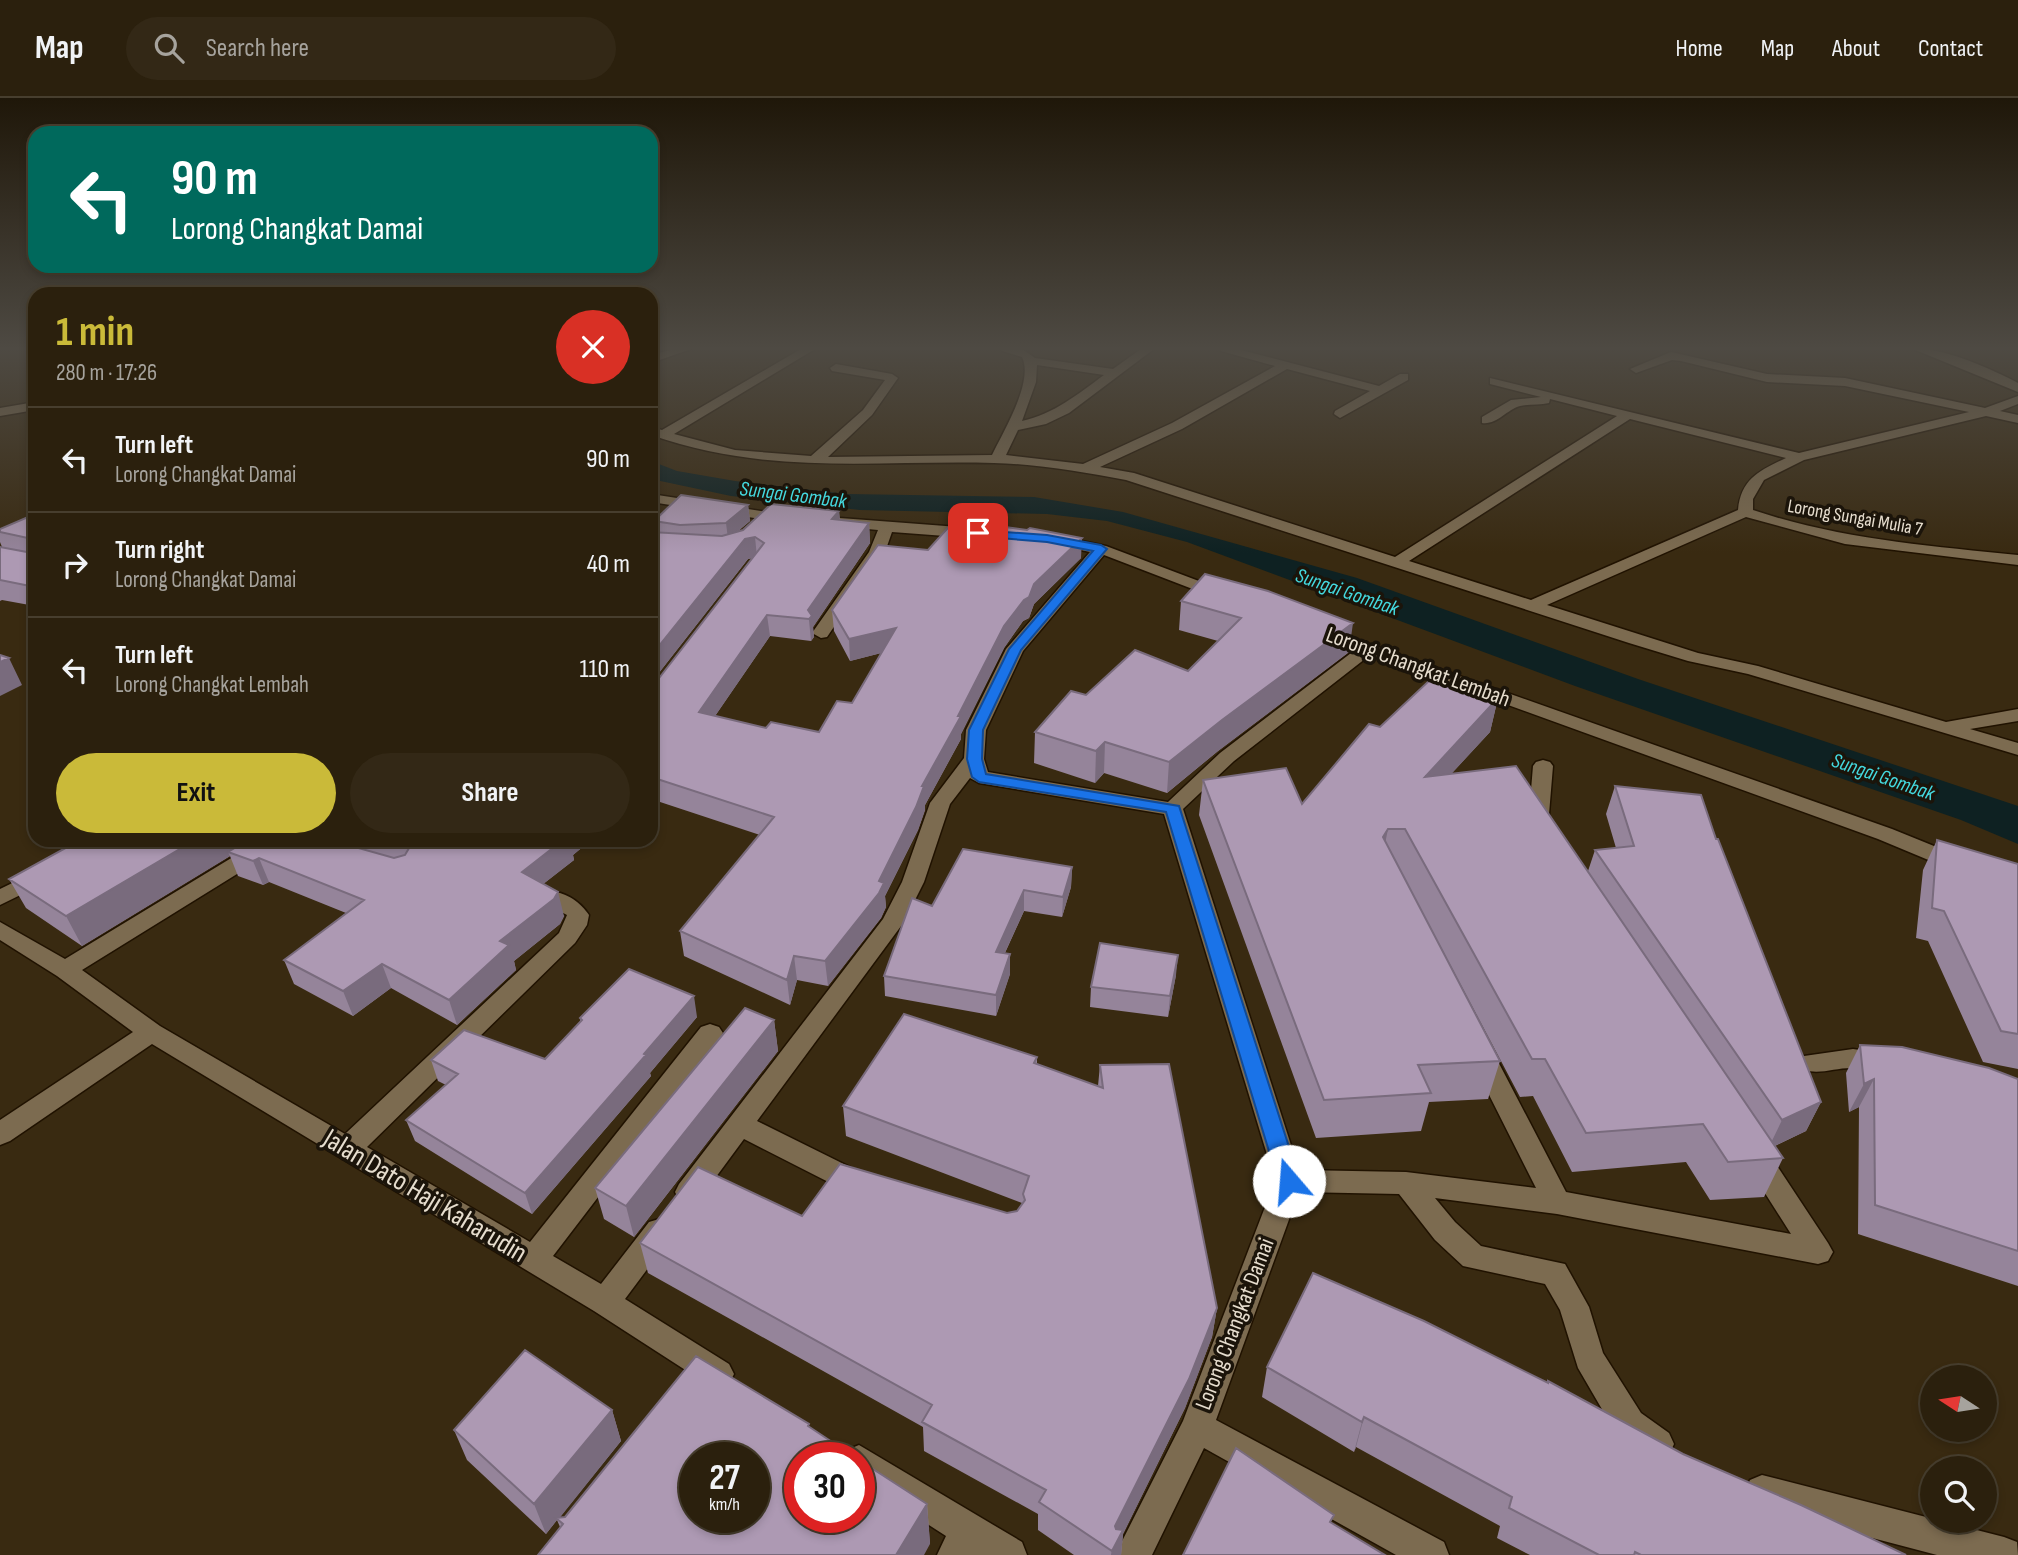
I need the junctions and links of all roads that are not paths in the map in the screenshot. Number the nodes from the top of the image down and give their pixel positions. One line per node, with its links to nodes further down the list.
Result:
1 (687, 417): 12 (street)
2 (862, 417): 16 (street)
3 (1015, 417): 11 (street)
4 (1052, 417): 11 (street)
5 (1193, 417): 17 (street)
6 (1492, 417): 10 (street)
7 (1624, 417): 29 (street)
8 (1635, 417): 14 (street)
9 (1966, 417): 14 (street, Lorong Sungai Mulia 7)
10 (1487, 420)
11 (1011, 427): 15 (street)
12 (658, 433)
13 (658, 434): 16 (street)
14 (1799, 457): 19 (street, Lorong Sungai Mulia 7)
15 (997, 459): 16 (street); 17 (street)
16 (814, 461)
17 (1086, 468): 29 (street)
18 (658, 501): 20 (street)
19 (1745, 512): 28 (street, Lorong Sungai Mulia 7); 31 (street)
20 (767, 517): 21 (street); 24 (street)
21 (802, 520)
22 (824, 522): 23 (street)
23 (887, 526): 25 (street); 33 (street)
24 (752, 533)
25 (992, 534)
26 (1033, 538): 27 (street)
27 (1101, 549): 30 (street); 38 (street)
28 (2018, 560)
29 (1399, 561): 31 (street)
30 (1243, 603)
31 (1534, 605): 36 (street)
32 (1307, 627): 34 (street, Lorong Changkat Lembah)
33 (821, 633)
34 (1367, 649): 41 (street); 45 (street, Lorong Changkat Lembah)
35 (2018, 715): 36 (street)
36 (1946, 727): 37 (street)
37 (2018, 749)
38 (974, 759): 41 (street); 55 (street)
39 (1543, 766): 43 (street)
40 (1230, 782): 41 (street)
41 (1173, 809): 59 (street)
42 (265, 847): 49 (street)
43 (1553, 848)
44 (60, 866): 46 (street)
45 (1970, 869)
46 (0, 898)
47 (552, 898): 58 (street)
48 (0, 930): 49 (street, Jalan Dato Haji Kaharudin)
49 (65, 970): 51 (street, Jalan Dato Haji Kaharudin)
50 (1470, 1031): 62 (street)
51 (151, 1032): 56 (street); 58 (street, Jalan Dato Haji Kaharudin)
52 (710, 1033): 63 (street)
53 (1813, 1063): 54 (street)
54 (1900, 1063)
55 (741, 1125): 61 (street); 64 (street)
56 (0, 1134)
57 (1744, 1139): 62 (street)
58 (347, 1149): 63 (street, Jalan Dato Haji Kaharudin)
59 (1289, 1181): 60 (street); 66 (street, Lorong Changkat Damai)
60 (1406, 1183): 62 (street); 67 (street)
61 (879, 1190)
62 (1557, 1202)
63 (533, 1260): 64 (street, Jalan Dato Haji Kaharudin)
64 (605, 1302): 65 (street, Jalan Dato Haji Kaharudin)
65 (739, 1387)
66 (1197, 1427): 72 (street, Lorong Changkat Damai); 73 (street)
67 (1677, 1458)
68 (875, 1475): 70 (street)
69 (1733, 1483): 74 (street)
70 (962, 1542): 71 (street)
71 (1009, 1555)
72 (1133, 1555)
73 (1431, 1555)
74 (2004, 1555)

